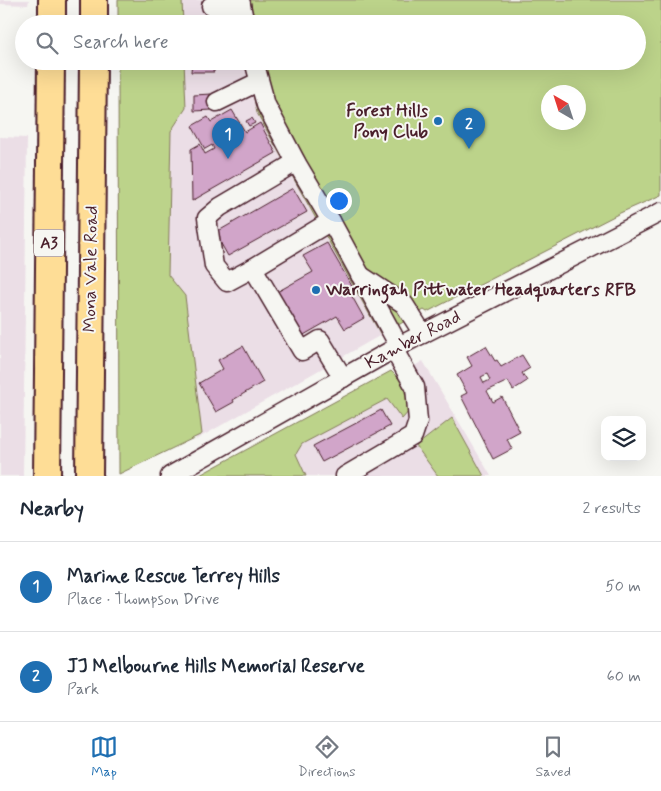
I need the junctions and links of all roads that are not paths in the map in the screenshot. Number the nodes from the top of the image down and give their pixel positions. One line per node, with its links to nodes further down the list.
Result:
1 (52, 0): 5 (highway)
2 (94, 0): 6 (highway)
3 (241, 2): 4 (street); 7 (street)
4 (211, 6)
5 (52, 15)
6 (94, 15)
7 (243, 15)
8 (51, 70): 21 (highway, A3)
9 (93, 70): 22 (highway, Mona Vale Road)
10 (256, 70): 11 (street)
11 (258, 82): 12 (street); 13 (street)
12 (217, 102)
13 (296, 162): 15 (street); 16 (street)
14 (660, 212): 18 (street, Kamber Road)
15 (331, 222): 16 (street); 17 (street)
16 (253, 268): 20 (street)
17 (360, 274): 18 (street); 19 (street)
18 (424, 334): 19 (street, Kamber Road)
19 (397, 348): 20 (street, Kamber Road); 24 (street)
20 (343, 378): 23 (street, Kamber Road)
21 (47, 476)
22 (89, 476)
23 (170, 476)
24 (345, 476)

